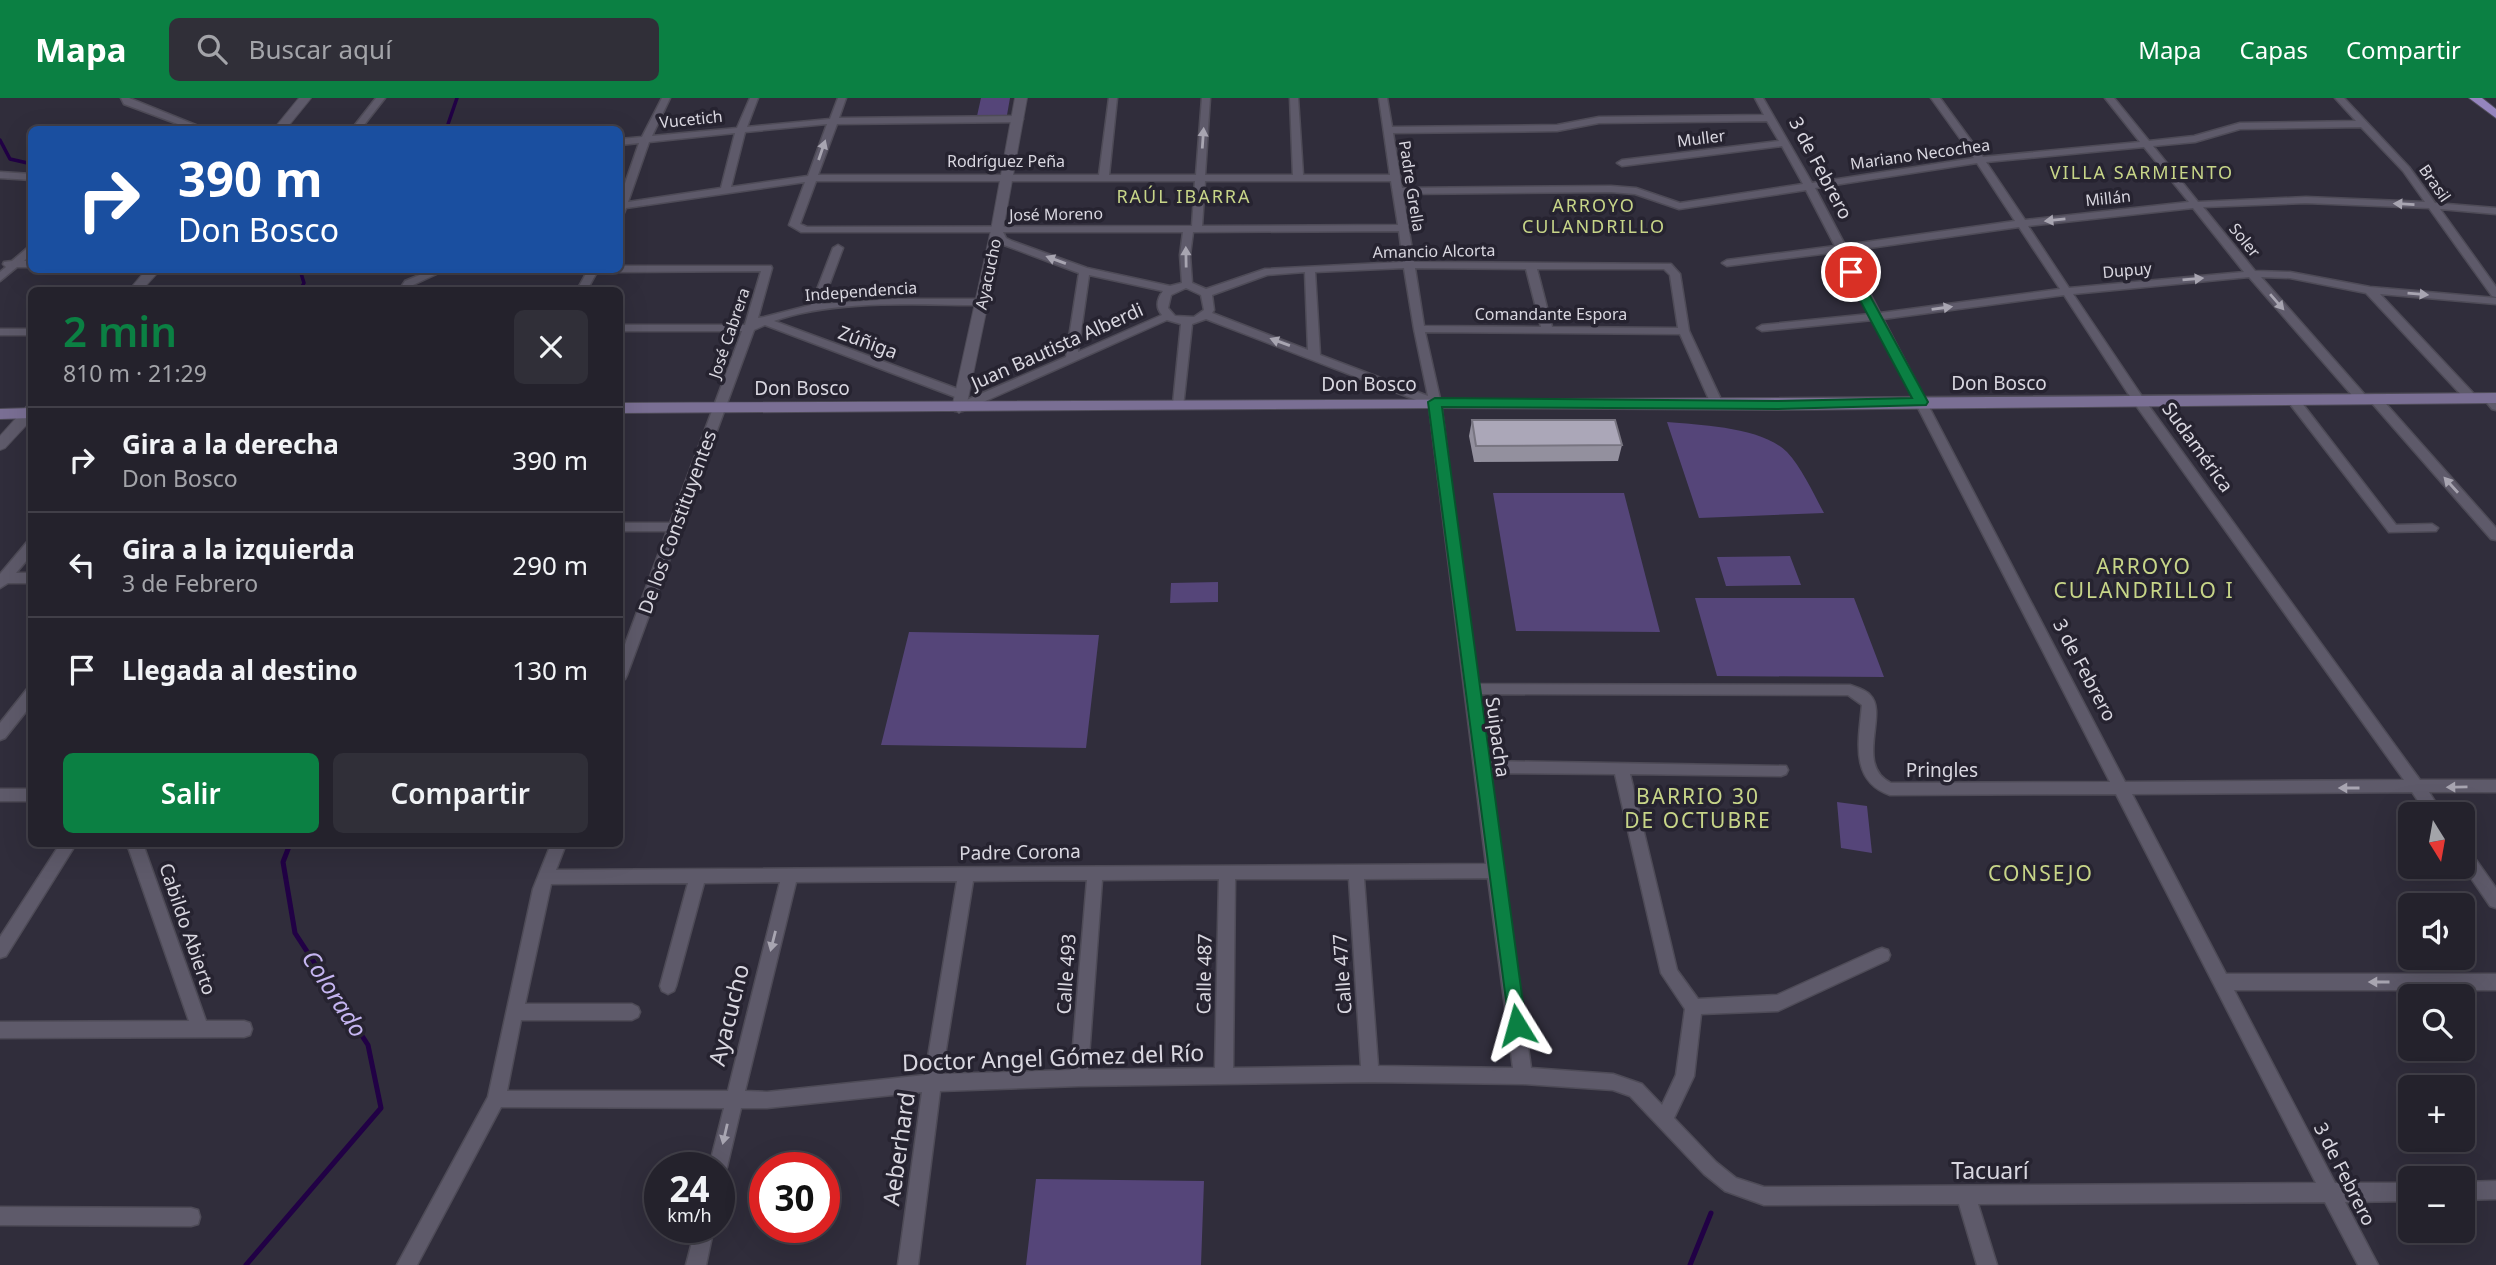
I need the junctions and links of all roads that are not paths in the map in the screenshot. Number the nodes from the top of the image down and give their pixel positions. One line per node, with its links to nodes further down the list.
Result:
1 (125, 98): 24 (street)
2 (305, 98): 25 (street)
3 (381, 98): 26 (street)
4 (666, 98): 29 (street)
5 (754, 98): 27 (street)
6 (842, 98): 22 (street)
7 (1021, 98): 21 (street, Ayacucho)
8 (1113, 98): 37 (street)
9 (1206, 98): 38 (street, one-way to 9)
10 (1294, 98): 41 (street)
11 (1383, 98): 28 (street, Padre Grella)
12 (1759, 98): 20 (street, 3 de Febrero)
13 (1935, 98): 33 (street, Sudamérica)
14 (2109, 98): 32 (street, Soler)
15 (2339, 98): 23 (street, Brasil)
16 (2475, 98): 19 (main road)
17 (2487, 98): 18 (main road)
18 (2496, 105)
19 (2496, 115)
20 (1770, 118): 28 (street); 31 (street, 3 de Febrero)
21 (1018, 119): 22 (street, Vucetich); 36 (street, Ayacucho)
22 (833, 121): 27 (street, Vucetich); 42 (street, one-way to 22)
23 (2365, 124): 32 (street, Mariano Necochea); 50 (street, Brasil)
24 (193, 126)
25 (281, 126)
26 (358, 126)
27 (741, 129): 29 (street, Vucetich); 46 (street)
28 (1388, 130): 43 (street, Padre Grella)
29 (645, 140): 30 (street, Vucetich); 48 (street)
30 (623, 142)
31 (1785, 144): 34 (street, Muller); 44 (street, 3 de Febrero)
32 (2148, 144): 33 (street, Mariano Necochea); 49 (street, Soler)
33 (1980, 160): 44 (street, Mariano Necochea); 53 (street, Sudamérica)
34 (1622, 163)
35 (0, 175): 39 (street)
36 (1006, 176): 37 (street, Rodríguez Peña); 42 (street, Rodríguez Peña); 56 (street, Ayacucho)
37 (1104, 176): 38 (street, Rodríguez Peña)
38 (1201, 176): 41 (street, Rodríguez Peña); 54 (street)
39 (13, 177): 40 (street); 45 (street)
40 (28, 177)
41 (1298, 177): 43 (street, Rodríguez Peña)
42 (812, 178): 46 (street, Rodríguez Peña); 56 (street, José Moreno)
43 (1395, 178): 47 (street, Padre Grella)
44 (1809, 186): 47 (street, Mariano Necochea); 58 (street, 3 de Febrero)
45 (0, 189)
46 (726, 189): 51 (street, Rodríguez Peña)
47 (1397, 191): 55 (street, Padre Grella)
48 (623, 200)
49 (2196, 205): 50 (street, Millán, one-way to 49); 53 (street, Millán, one-way to 53); 71 (street, Soler)
50 (2431, 205): 52 (street, Millán); 80 (street, Brasil)
51 (623, 207)
52 (2496, 211)
53 (2020, 223): 58 (street, Millán); 78 (street, Sudamérica)
54 (1193, 228): 55 (street, José Moreno); 56 (street, José Moreno); 73 (street, one-way to 54)
55 (1403, 228): 64 (street, Padre Grella)
56 (997, 230): 68 (street, one-way to 56); 82 (street, Ayacucho)
57 (838, 248): 83 (street)
58 (1840, 250): 60 (street, Millán); 86 (street, 3 de Febrero)
59 (28, 251): 62 (street)
60 (1727, 263)
61 (0, 264): 62 (street)
62 (14, 264): 63 (street); 72 (street)
63 (28, 264)
64 (1408, 265): 65 (street, Amancio Alcorta); 67 (street, Amancio Alcorta); 92 (street, Padre Grella)
65 (1531, 266): 93 (street); 94 (street, Amancio Alcorta)
66 (623, 269): 90 (street, José Cabrera)
67 (1310, 270): 79 (street, Amancio Alcorta); 97 (street)
68 (1084, 271): 76 (street); 98 (street)
69 (150, 273): 74 (street)
70 (433, 273): 75 (street)
71 (2252, 274): 77 (street, Dupuy); 78 (street, Dupuy, one-way to 71); 100 (street, Soler, one-way to 100)
72 (0, 278)
73 (1187, 285): 76 (street); 79 (street)
74 (138, 287)
75 (406, 287)
76 (1170, 289): 85 (street)
77 (2370, 290): 81 (street, Dupuy, one-way to 81); 99 (street)
78 (2067, 291): 86 (street, Dupuy, one-way to 78); 101 (street, Sudamérica)
79 (1206, 293): 84 (street)
80 (2496, 294)
81 (2496, 301)
82 (982, 302): 83 (street, Independencia); 104 (street, Ayacucho)
83 (815, 309): 87 (street, Independencia)
84 (1206, 315): 88 (street); 97 (street, one-way to 84)
85 (1168, 316): 88 (street); 98 (street, Juan Bautista Alberdi)
86 (1875, 317): 91 (street, Dupuy); 106 (street, 3 de Febrero)
87 (761, 320): 90 (street, Independencia); 104 (street, Zúñiga)
88 (1187, 321): 107 (street)
89 (623, 328): 90 (street)
90 (748, 328): 110 (street, José Cabrera)
91 (1762, 328)
92 (1419, 329): 93 (street, Comandante Espora); 105 (street, Padre Grella)
93 (1548, 331): 94 (street, Comandante Espora)
94 (1684, 331): 108 (street)
95 (0, 332): 96 (street)
96 (28, 332)
97 (1314, 355): 105 (street)
98 (1071, 358): 104 (street, Juan Bautista Alberdi)
99 (2471, 398): 100 (main road, Don Bosco); 103 (main road, Don Bosco)
100 (2368, 399): 102 (main road, Don Bosco); 118 (street, Soler, one-way to 100)
101 (2139, 401): 102 (main road, Don Bosco); 106 (main road, Don Bosco); 131 (street, Sudamérica)
102 (2294, 401): 117 (street)
103 (2494, 401)
104 (961, 402): 107 (main road, Don Bosco); 110 (main road, Don Bosco)
105 (1435, 402): 107 (main road, Don Bosco); 108 (main road, Don Bosco); 123 (street, Suipacha)
106 (1921, 402): 108 (main road, Don Bosco); 130 (street, 3 de Febrero)
107 (1179, 404)
108 (1717, 404)
109 (623, 408): 110 (main road, Don Bosco)
110 (719, 408): 116 (street, De los Constituyentes)
111 (28, 412): 112 (main road)
112 (0, 414)
113 (28, 414): 114 (street)
114 (0, 445)
115 (623, 527): 116 (street)
116 (675, 527): 122 (street, De los Constituyentes)
117 (2432, 528)
118 (2496, 536)
119 (28, 550): 121 (street)
120 (28, 578): 121 (street)
121 (2, 581)
122 (623, 667)
123 (1471, 689): 126 (street, Suipacha); 130 (street, Pringles)
124 (28, 698): 125 (street)
125 (0, 734)
126 (1481, 767): 127 (street); 138 (street, Suipacha)
127 (1621, 768): 128 (street); 153 (street)
128 (1781, 770)
129 (2496, 786): 131 (street, Pringles, one-way to 131)
130 (2123, 788): 131 (street, Pringles, one-way to 130); 150 (street, 3 de Febrero)
131 (2417, 788): 134 (street, Sudamérica)
132 (0, 795): 133 (street)
133 (28, 795)
134 (2427, 802)
135 (66, 847): 148 (street)
136 (136, 847): 156 (street, Cabildo Abierto)
137 (557, 847): 146 (street)
138 (1496, 871): 142 (street, Padre Corona); 160 (street, Suipacha)
139 (2475, 871): 147 (street)
140 (1095, 872): 141 (street, Padre Corona); 143 (street, Padre Corona); 162 (street, Calle 493)
141 (1227, 872): 142 (street, Padre Corona); 161 (street, Calle 487)
142 (1356, 872): 159 (street, Calle 477)
143 (966, 874): 144 (street, Padre Corona); 164 (street, Aeberhard)
144 (790, 875): 145 (street, Padre Corona); 166 (street, Ayacucho, one-way to 166)
145 (698, 876): 146 (street, Padre Corona); 152 (street)
146 (546, 877): 154 (street)
147 (2496, 901)
148 (0, 951)
149 (1882, 955): 153 (street)
150 (2224, 982): 151 (street, one-way to 150); 172 (street, 3 de Febrero)
151 (2496, 982)
152 (668, 986)
153 (1694, 1007): 167 (street)
154 (515, 1012): 155 (street); 165 (street)
155 (632, 1012)
156 (200, 1029): 157 (street); 158 (street)
157 (244, 1029)
158 (0, 1030)
159 (1370, 1074): 160 (street, Doctor Angel Gómez del Río); 161 (street, Doctor Angel Gómez del Río)
160 (1523, 1076): 163 (street, Doctor Angel Gómez del Río)
161 (1224, 1077): 162 (street, Doctor Angel Gómez del Río)
162 (1079, 1078): 164 (street, Doctor Angel Gómez del Río)
163 (1613, 1082): 167 (street, Tacuarí)
164 (932, 1083): 166 (street, Doctor Angel Gómez del Río); 179 (street, Aeberhard)
165 (496, 1100): 166 (street, Doctor Angel Gómez del Río); 177 (street)
166 (733, 1101): 168 (street, Ayacucho, one-way to 168)
167 (1664, 1120): 173 (street, Tacuarí)
168 (721, 1152)
169 (2496, 1190): 170 (street)
170 (2475, 1191)
171 (2398, 1192): 172 (street, Tacuarí)
172 (2332, 1193): 173 (street, Tacuarí); 181 (street, 3 de Febrero)
173 (1966, 1196): 180 (street)
174 (0, 1216): 175 (street)
175 (191, 1217)
176 (701, 1243): 178 (street)
177 (407, 1265)
178 (696, 1265)
179 (908, 1265)
180 (1987, 1265)
181 (2368, 1265)

